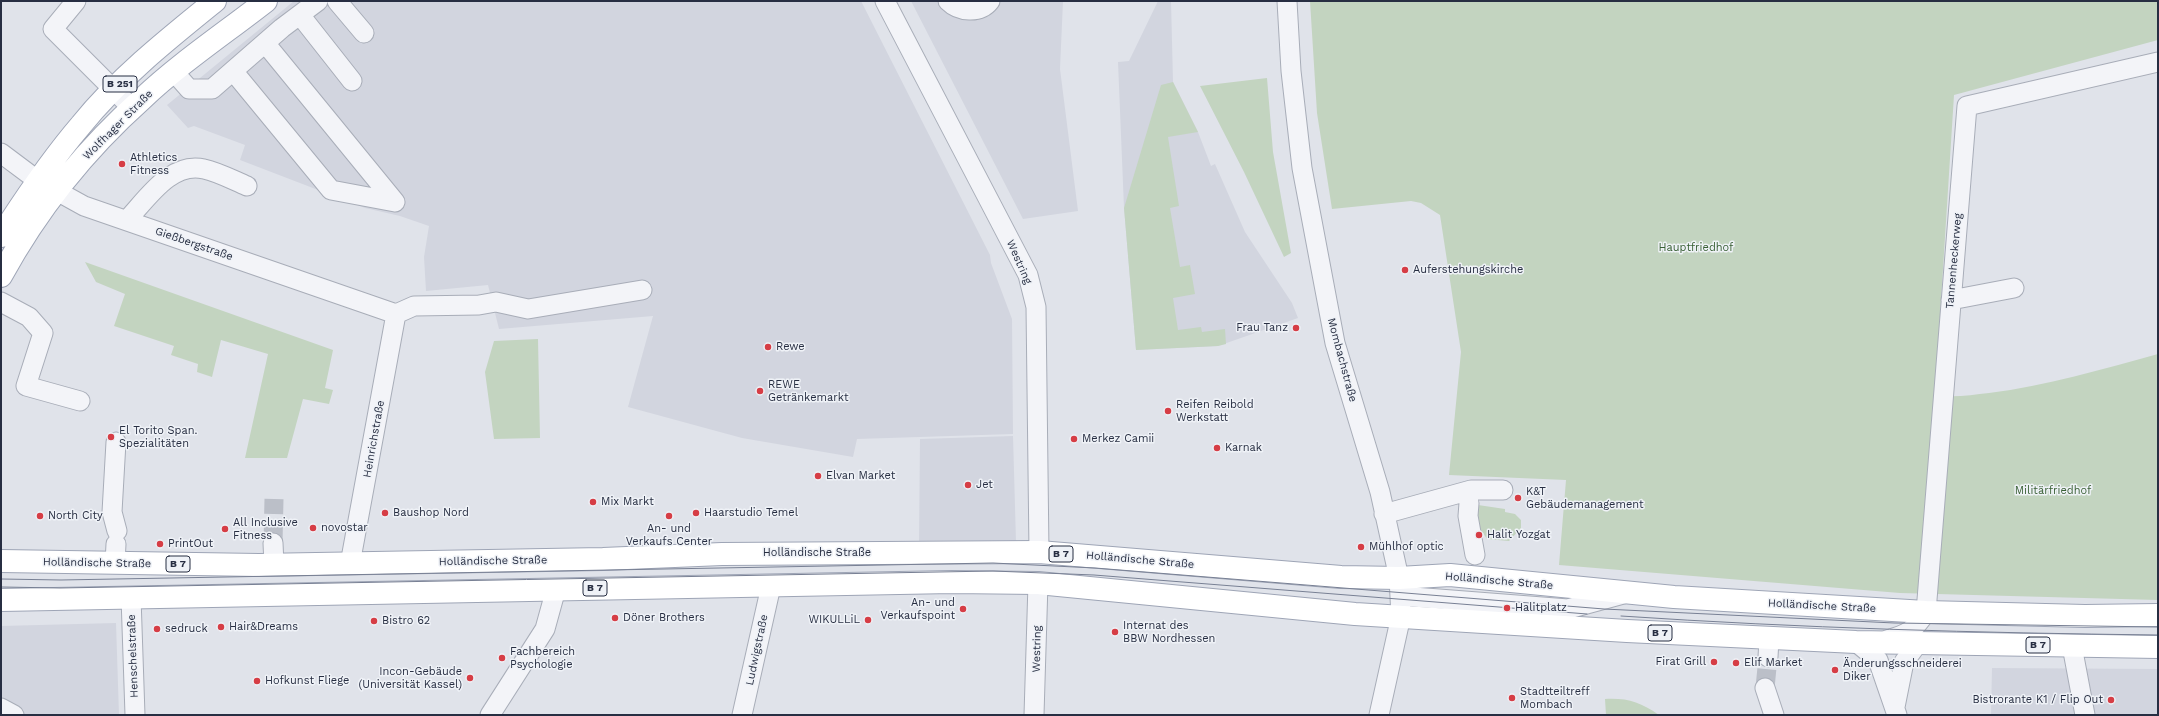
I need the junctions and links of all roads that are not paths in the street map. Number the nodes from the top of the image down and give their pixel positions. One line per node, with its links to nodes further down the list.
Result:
1 (76, 1): 17 (street)
2 (215, 1): 17 (main road, B 251)
3 (266, 1): 15 (main road, Wolfhager Straße / B 251)
4 (318, 1): 10 (street)
5 (337, 1): 11 (street)
6 (885, 1): 37 (street, Westring)
7 (948, 1): 8 (street)
8 (990, 1)
9 (1287, 1): 35 (street, Mombachstraße)
10 (300, 15): 12 (street); 16 (street)
11 (364, 33)
12 (265, 43): 14 (street); 14 (street)
13 (2158, 62): 28 (street, Tannenheckerweg)
14 (233, 71): 15 (street)
15 (174, 72): 18 (main road, Wolfhager Straße / B 251)
16 (352, 81)
17 (114, 91): 18 (street); 20 (main road, B 251)
18 (132, 108): 22 (main road, Wolfhager Straße / B 251)
19 (1, 153): 20 (street, Gießbergstraße)
20 (37, 180): 22 (street, Gießbergstraße); 24 (main road, B 251)
21 (247, 186): 23 (street)
22 (56, 191): 23 (street, Gießbergstraße); 25 (main road, Wolfhager Straße / B 251)
23 (127, 220): 30 (street, Gießbergstraße)
24 (1, 236)
25 (1, 276)
26 (2014, 288): 28 (street)
27 (642, 290): 30 (street)
28 (1951, 300): 49 (street, Tannenheckerweg)
29 (1, 302): 31 (street)
30 (396, 314): 40 (street, Heinrichstraße)
31 (80, 401)
32 (116, 442): 36 (street)
33 (1503, 490): 35 (street)
34 (1469, 503): 38 (street)
35 (1384, 514): 46 (street, Mombachstraße)
36 (116, 546): 39 (main road, Holländische Straße / B 7); 40 (main road, Holländische Straße / B 7)
37 (1039, 552): 40 (main road, Holländische Straße / B 7); 46 (main road, Holländische Straße / B 7)
38 (1475, 555)
39 (1, 561)
40 (350, 564)
41 (1038, 583): 42 (main road, Holländische Straße / B 7); 46 (main road, Holländische Straße / B 7); 64 (street, Westring)
42 (771, 586): 43 (main road, Holländische Straße / B 7); 63 (street, Ludwigstraße)
43 (556, 589): 45 (main road, Holländische Straße / B 7); 62 (street)
44 (1626, 593): 46 (main road, Holländische Straße / B 7); 48 (street); 49 (main road, Holländische Straße / B 7)
45 (131, 597): 47 (main road, Holländische Straße / B 7); 61 (street, Henschelstraße)
46 (1400, 597): 48 (street); 51 (main road, Holländische Straße / B 7); 65 (street, Mombachstraße)
47 (1, 600)
48 (1568, 609): 51 (street)
49 (1926, 612): 50 (main road, Holländische Straße / B 7); 53 (street)
50 (2158, 615)
51 (1605, 630): 52 (main road, Holländische Straße / B 7)
52 (1856, 642): 53 (main road, Holländische Straße / B 7); 59 (street)
53 (1881, 642): 54 (main road, Holländische Straße / B 7)
54 (1918, 643): 55 (main road, Holländische Straße / B 7); 59 (street)
55 (2072, 646): 56 (main road, Holländische Straße / B 7); 67 (street)
56 (2158, 647)
57 (1765, 688): 66 (street)
58 (1, 708): 60 (street)
59 (1896, 712)
60 (14, 715)
61 (135, 715)
62 (490, 715)
63 (742, 715)
64 (1034, 715)
65 (1379, 715)
66 (1774, 715)
67 (2085, 715)

